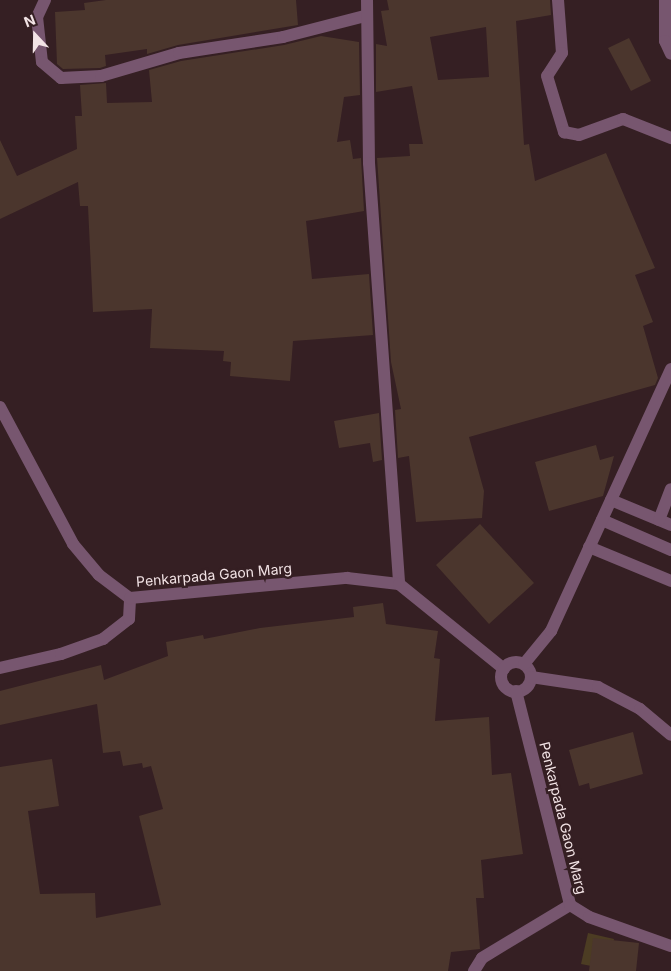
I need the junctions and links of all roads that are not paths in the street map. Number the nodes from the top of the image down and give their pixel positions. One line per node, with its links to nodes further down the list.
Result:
1 (45, 0): 5 (street)
2 (367, 0): 5 (street)
3 (558, 0): 7 (street)
4 (665, 0): 6 (street)
5 (365, 16): 18 (street)
6 (671, 54)
7 (671, 138)
8 (671, 369): 11 (street)
9 (0, 408): 19 (street, Penkarpada Gaon Marg)
10 (671, 489): 13 (street)
11 (611, 500): 12 (street); 13 (street)
12 (602, 520): 15 (street); 16 (street)
13 (659, 520): 14 (street)
14 (671, 525)
15 (589, 547): 17 (street); 20 (street)
16 (671, 550)
17 (671, 581)
18 (399, 584): 19 (street, Penkarpada Gaon Marg); 22 (street)
19 (130, 598): 21 (street)
20 (524, 664): 22 (street); 23 (street)
21 (0, 668)
22 (504, 669): 24 (street)
23 (531, 677): 24 (street); 25 (street)
24 (516, 691): 26 (street, Penkarpada Gaon Marg)
25 (671, 735)
26 (570, 905): 27 (street, Penkarpada Gaon Marg); 28 (street)
27 (671, 946)
28 (474, 971)

